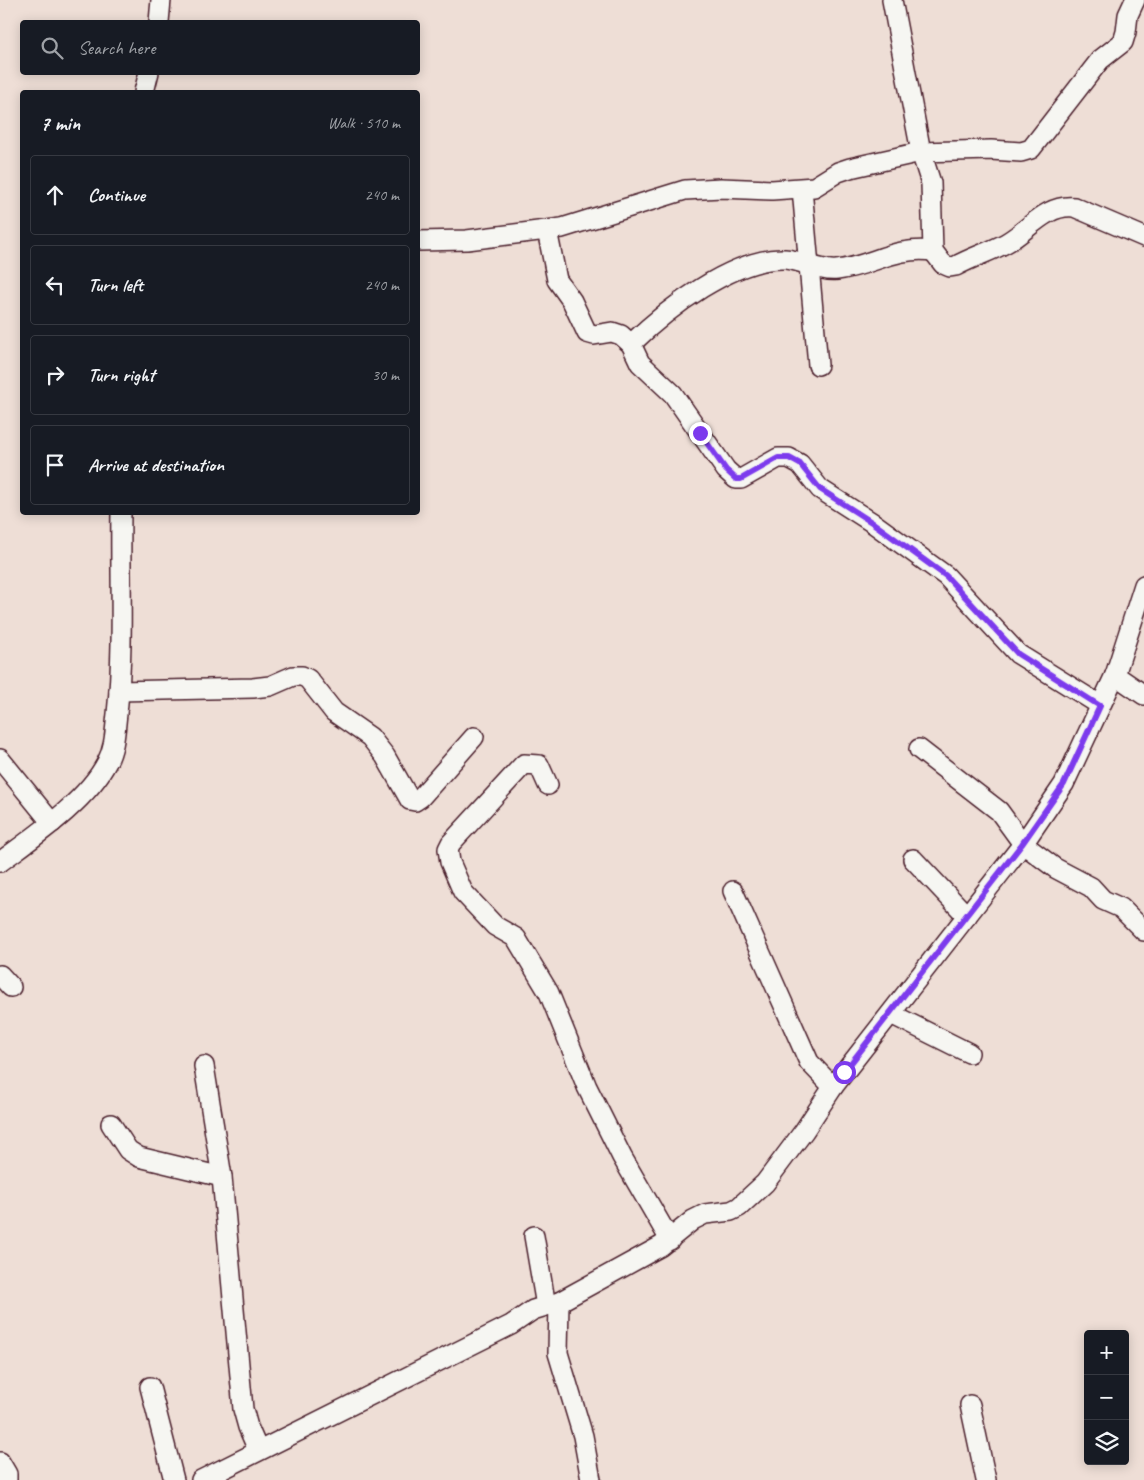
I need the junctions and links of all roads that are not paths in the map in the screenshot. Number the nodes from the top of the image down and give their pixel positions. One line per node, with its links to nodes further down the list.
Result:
1 (161, 0): 4 (street)
2 (892, 0): 7 (street)
3 (1135, 0): 7 (street)
4 (159, 20)
5 (148, 75): 6 (street)
6 (144, 90)
7 (921, 152): 8 (street); 12 (street)
8 (802, 189): 9 (street); 13 (street)
9 (547, 230): 11 (street); 14 (street)
10 (1144, 238): 12 (street)
11 (420, 242)
12 (933, 251): 13 (street)
13 (808, 263): 14 (street); 15 (street)
14 (631, 344): 21 (street)
15 (818, 365)
16 (121, 515): 19 (street)
17 (1144, 585): 18 (street)
18 (1115, 675): 20 (street); 21 (street)
19 (119, 691): 22 (street); 26 (street)
20 (1144, 695)
21 (1100, 706): 27 (street)
22 (474, 737)
23 (919, 748): 27 (street)
24 (0, 759): 26 (street)
25 (548, 785): 40 (street)
26 (52, 823): 29 (street)
27 (1022, 844): 31 (street); 32 (street)
28 (913, 859): 31 (street)
29 (0, 862)
30 (732, 891): 36 (street)
31 (967, 916): 33 (street)
32 (1144, 931)
33 (891, 1014): 34 (street); 36 (street)
34 (968, 1053)
35 (204, 1066): 38 (street)
36 (833, 1087): 40 (street)
37 (111, 1124): 38 (street)
38 (222, 1177): 44 (street)
39 (534, 1236): 41 (street)
40 (670, 1240): 41 (street)
41 (552, 1304): 44 (street); 49 (street)
42 (150, 1387): 47 (street)
43 (970, 1405): 50 (street)
44 (258, 1450): 48 (street)
45 (0, 1462): 46 (street)
46 (7, 1480)
47 (174, 1480)
48 (201, 1480)
49 (591, 1480)
50 (986, 1480)

